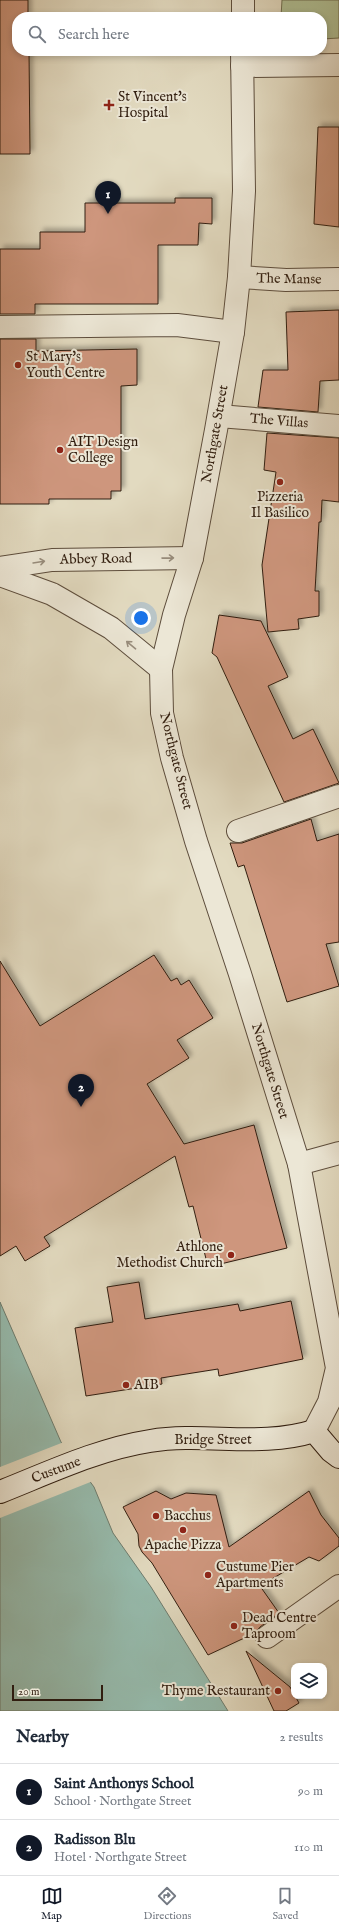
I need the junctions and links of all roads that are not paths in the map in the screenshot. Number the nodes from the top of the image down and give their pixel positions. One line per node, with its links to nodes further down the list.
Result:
1 (243, 0): 2 (street)
2 (243, 12)
3 (242, 58): 4 (street); 5 (street, Northgate Street)
4 (339, 65)
5 (239, 277): 6 (street, The Manse); 8 (street, Northgate Street)
6 (339, 279)
7 (0, 327): 8 (street)
8 (233, 332): 9 (street, Northgate Street)
9 (219, 416): 10 (street, The Villas); 11 (street, Northgate Street)
10 (339, 426)
11 (192, 558): 12 (street, Abbey Road, one-way to 11); 14 (street, Northgate Street)
12 (0, 568)
13 (0, 575): 14 (street, one-way to 13)
14 (161, 670): 18 (street, Northgate Street)
15 (339, 796): 16 (street)
16 (238, 831)
17 (339, 1153): 18 (street)
18 (299, 1164): 19 (street, Northgate Street)
19 (314, 1431): 20 (street, Bridge Street); 21 (street)
20 (112, 1450): 22 (street, Custume)
21 (339, 1457)
22 (0, 1492)
23 (337, 1595): 24 (street)
24 (267, 1637)

